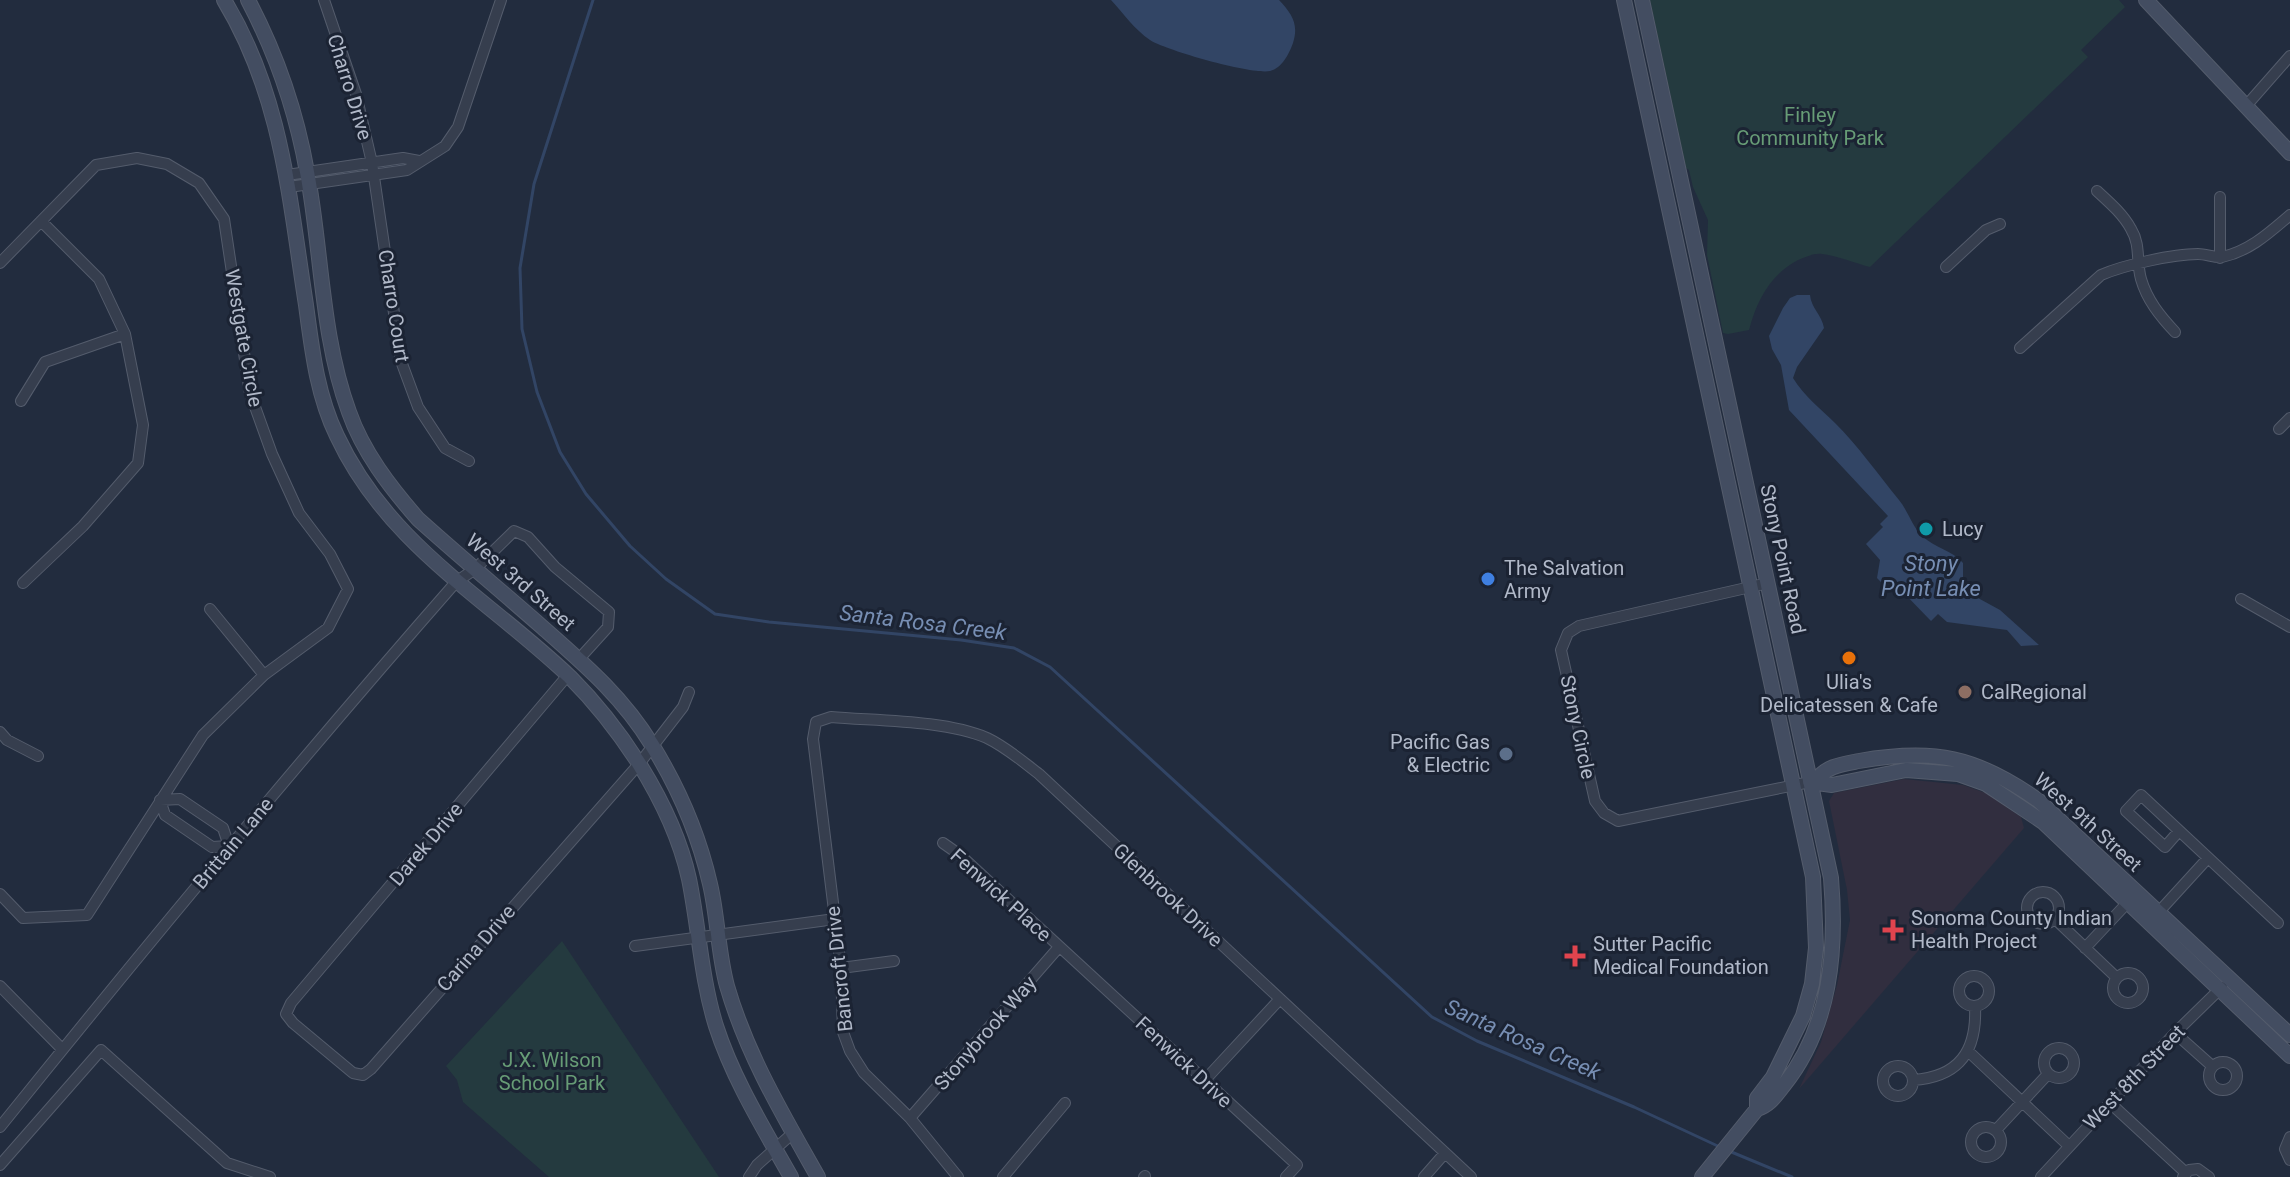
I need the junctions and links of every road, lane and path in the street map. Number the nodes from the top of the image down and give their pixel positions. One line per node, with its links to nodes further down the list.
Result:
1 (224, 0): 13 (main road, West 3rd Street)
2 (248, 0): 12 (main road, West 3rd Street)
3 (324, 0): 11 (street, Charro Drive)
4 (501, 0): 11 (street)
5 (1624, 0): 34 (main road, Stony Point Road)
6 (1642, 0): 33 (main road, Stony Point Road)
7 (2146, 0): 9 (main road)
8 (2290, 56): 9 (street)
9 (2246, 106): 10 (main road)
10 (2290, 153)
11 (373, 168): 12 (street); 29 (street, Charro Court)
12 (309, 178): 13 (street); 30 (main road, West 3rd Street)
13 (288, 181): 31 (main road, West 3rd Street)
14 (2097, 191): 21 (street)
15 (2220, 197): 19 (street)
16 (2290, 215): 19 (street)
17 (41, 221): 20 (street, Westgate Circle); 24 (street); 39 (street, Westgate Circle)
18 (2000, 224): 22 (street)
19 (2220, 258): 21 (street)
20 (0, 263)
21 (2139, 264): 23 (street); 25 (street)
22 (1946, 267)
23 (2175, 332)
24 (125, 334): 26 (street); 32 (street)
25 (2020, 348)
26 (21, 401)
27 (2290, 418): 28 (street)
28 (2279, 429)
29 (469, 461)
30 (475, 569): 31 (street, Brittain Lane); 38 (main road, West 3rd Street); 38 (street, Brittain Lane)
31 (456, 582): 40 (main road, West 3rd Street); 52 (street, Brittain Lane)
32 (23, 583)
33 (1768, 583): 34 (street, Stony Circle); 47 (main road, Stony Point Road)
34 (1750, 587): 48 (main road, Stony Point Road); 48 (street, Stony Circle)
35 (2241, 599): 37 (street)
36 (210, 609): 39 (street)
37 (2290, 627)
38 (579, 659): 44 (main road, West 3rd Street)
39 (264, 675): 49 (street, Westgate Circle)
40 (568, 675): 46 (main road, West 3rd Street); 72 (street, Darek Drive)
41 (689, 692): 44 (street, Carina Drive)
42 (816, 722): 57 (street, Bancroft Drive); 70 (street, Glenbrook Drive)
43 (0, 732): 45 (street)
44 (653, 746): 46 (street, Carina Drive); 60 (main road, West 3rd Street)
45 (38, 756)
46 (639, 764): 61 (main road, West 3rd Street); 72 (street, Carina Drive)
47 (1813, 782): 48 (street, Stony Circle); 55 (main road, West 9th Street); 85 (main road, Stony Point Road)
48 (1792, 787): 85 (main road, Stony Point Road)
49 (160, 800): 52 (street); 52 (street); 54 (street, Westgate Circle)
50 (2179, 831): 50 (street); 53 (street)
51 (943, 843): 63 (street, Fenwick Place)
52 (229, 846): 75 (street, Brittain Lane)
53 (2208, 858): 56 (street); 59 (street)
54 (0, 894)
55 (2132, 898): 56 (main road, West 9th Street); 64 (street)
56 (2154, 917): 68 (main road, West 9th Street)
57 (835, 919): 60 (street); 66 (street, Bancroft Drive)
58 (2055, 919): 64 (street)
59 (2278, 923)
60 (718, 935): 61 (street); 89 (main road, West 3rd Street)
61 (697, 938): 62 (street); 92 (main road, West 3rd Street)
62 (635, 946)
63 (1059, 947): 81 (street, Fenwick Drive); 86 (street, Stonybrook Way)
64 (2085, 948): 67 (street)
65 (894, 961): 66 (street)
66 (841, 968): 86 (street, Bancroft Drive)
67 (2117, 978)
68 (2224, 985): 73 (street, West 8th Street); 74 (main road, West 9th Street); 77 (main road, West 9th Street)
69 (0, 986): 75 (street)
70 (1279, 1000): 81 (street); 93 (street, Glenbrook Drive)
71 (1975, 1007): 76 (street)
72 (286, 1014)
73 (2175, 1033): 78 (street); 83 (street, West 8th Street)
74 (2290, 1035)
75 (62, 1049): 87 (street, Brittain Lane)
76 (1968, 1051): 80 (street); 82 (street)
77 (2290, 1056)
78 (2212, 1066)
79 (2048, 1074): 82 (street)
80 (1913, 1080)
81 (1204, 1081): 104 (street, Fenwick Drive)
82 (2022, 1102): 88 (street); 91 (street)
83 (2109, 1102): 91 (street, West 8th Street); 97 (street)
84 (1065, 1103): 103 (street)
85 (1757, 1109): 96 (main road, Stony Point Road)
86 (910, 1118): 102 (street, Bancroft Drive)
87 (0, 1127)
88 (1996, 1130)
89 (793, 1133): 92 (street); 101 (main road, West 3rd Street)
90 (2290, 1137): 94 (street)
91 (2069, 1146): 107 (street, West 8th Street)
92 (775, 1148): 99 (street); 100 (main road, West 3rd Street)
93 (1445, 1153): 105 (street); 106 (street, Glenbrook Drive)
94 (2290, 1160)
95 (0, 1165): 98 (street)
96 (1706, 1172)
97 (2185, 1175): 108 (street)
98 (270, 1177)
99 (749, 1177)
100 (791, 1177)
101 (818, 1177)
102 (958, 1177)
103 (1003, 1177)
104 (1286, 1177)
105 (1424, 1177)
106 (1471, 1177)
107 (2041, 1177)
108 (2209, 1177)

